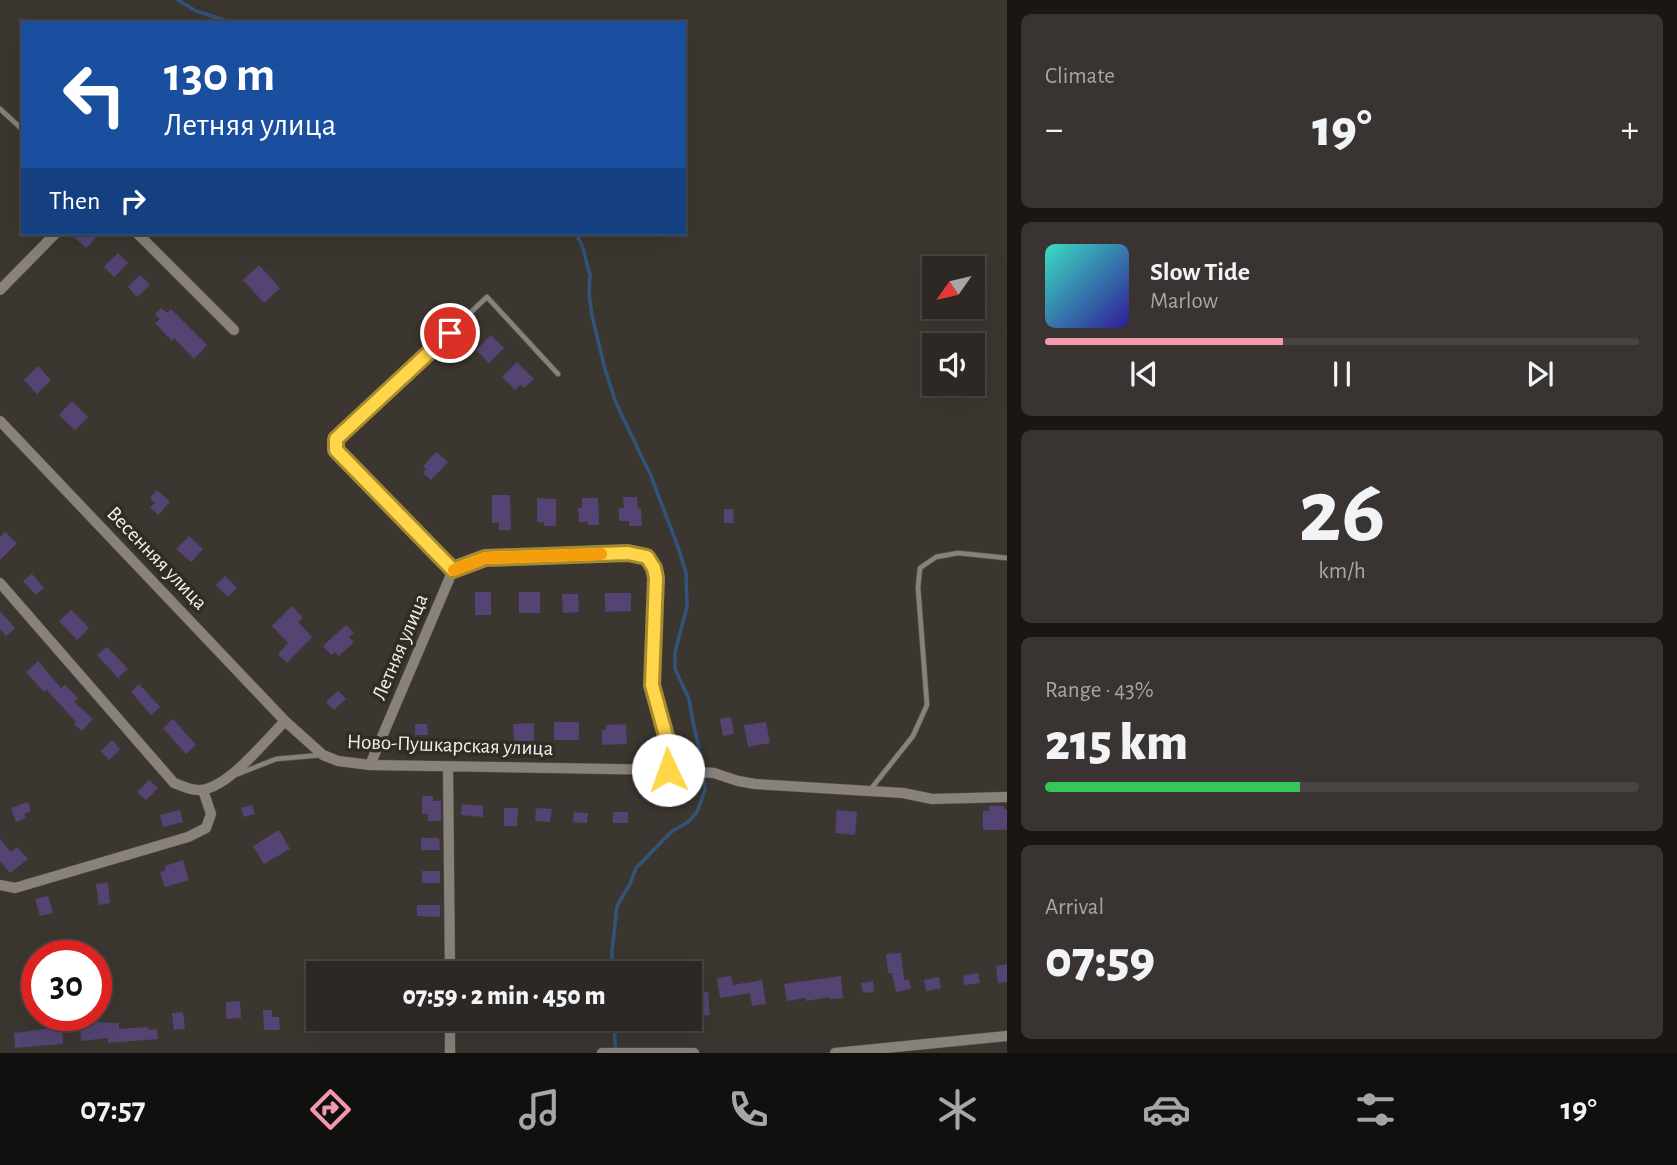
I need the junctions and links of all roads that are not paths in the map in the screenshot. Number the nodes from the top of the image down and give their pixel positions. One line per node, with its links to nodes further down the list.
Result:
1 (0, 109): 2 (lane)
2 (21, 128)
3 (54, 235): 5 (street)
4 (139, 235): 6 (street)
5 (0, 290)
6 (234, 330)
7 (558, 374): 10 (lane)
8 (0, 421): 12 (street, Весенняя улица)
9 (1007, 558): 19 (lane)
10 (453, 570): 14 (street, Летняя улица); 16 (street)
11 (0, 583): 18 (street)
12 (285, 721): 13 (street, Ново-Пушкарская улица); 17 (street)
13 (323, 755): 14 (street, Ново-Пушкарская улица); 17 (lane)
14 (370, 765): 15 (street, Ново-Пушкарская улица)
15 (448, 767): 16 (street, Ново-Пушкарская улица); 22 (street)
16 (668, 770): 19 (street, Ново-Пушкарская улица)
17 (230, 777): 18 (street)
18 (203, 790): 21 (street)
19 (870, 790): 20 (street)
20 (1007, 797)
21 (0, 885)
22 (450, 961)
23 (450, 1031): 26 (street)
24 (1007, 1036): 30 (street)
25 (624, 1052): 28 (street); 29 (street)
26 (450, 1053)
27 (602, 1053): 28 (street)
28 (608, 1053)
29 (694, 1053)
30 (835, 1053)

